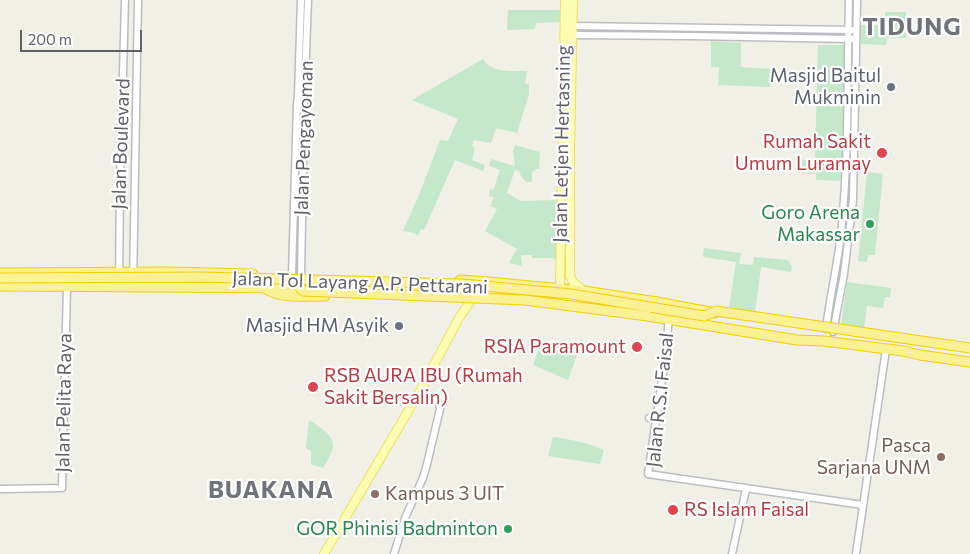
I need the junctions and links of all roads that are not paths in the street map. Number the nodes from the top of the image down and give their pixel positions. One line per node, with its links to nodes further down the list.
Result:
1 (125, 0): 23 (street, Jalan Boulevard)
2 (138, 0): 24 (street, Jalan Boulevard)
3 (301, 0): 20 (street, Jalan Pengayoman)
4 (308, 0): 21 (street, Jalan Pengayoman)
5 (565, 0): 17 (main road, Jalan Letjen Hertasning)
6 (573, 0): 9 (main road, Jalan Letjen Hertasning)
7 (849, 2): 8 (street); 11 (street)
8 (857, 2): 12 (street)
9 (572, 26): 10 (street); 13 (main road, Jalan Letjen Hertasning)
10 (599, 26): 11 (street); 14 (street)
11 (848, 30): 12 (street); 15 (street)
12 (856, 30): 16 (street)
13 (572, 35): 14 (street); 17 (main road, Jalan Letjen Hertasning)
14 (599, 35): 15 (street)
15 (848, 39): 16 (street); 18 (street)
16 (856, 39): 19 (street)
17 (567, 98): 36 (main road, Jalan Letjen Hertasning); 39 (main road, Jalan Letjen Hertasning)
18 (847, 128): 19 (street); 25 (street)
19 (855, 128): 26 (street)
20 (293, 224): 21 (street); 27 (street, Jalan Pengayoman)
21 (301, 224): 27 (street, Jalan Pengayoman)
22 (0, 273): 23 (highway)
23 (119, 273): 24 (highway); 33 (street, Jalan Boulevard)
24 (133, 273): 27 (highway); 34 (street, Jalan Boulevard)
25 (835, 273): 26 (street); 46 (street)
26 (844, 274): 46 (street)
27 (296, 278): 28 (highway, Jalan Tol Layang A.P. Pettarani, bridge); 29 (highway); 43 (highway, bridge)
28 (0, 279): 42 (highway, Jalan Tol Layang A.P. Pettarani, bridge)
29 (409, 279): 30 (highway); 37 (highway)
30 (428, 279): 36 (highway); 38 (highway)
31 (0, 286): 32 (highway)
32 (67, 287): 33 (highway); 54 (street, Jalan Pelita Raya)
33 (119, 287): 34 (highway)
34 (133, 287): 35 (highway)
35 (263, 288): 37 (highway); 40 (highway)
36 (560, 288): 39 (highway); 41 (main road, Jalan Letjen Hertasning)
37 (409, 290): 38 (highway)
38 (429, 291): 41 (highway)
39 (584, 291): 42 (highway)
40 (472, 299): 44 (highway); 51 (main road)
41 (559, 300): 43 (highway)
42 (716, 311): 45 (highway); 46 (main road); 48 (highway, bridge)
43 (648, 316): 44 (highway)
44 (667, 319): 47 (highway); 53 (street, Jalan R.S.I Faisal)
45 (764, 321): 46 (highway); 47 (highway)
46 (830, 329): 48 (main road); 48 (highway)
47 (762, 335): 49 (highway)
48 (970, 348)
49 (886, 349): 50 (highway); 56 (street)
50 (970, 362)
51 (420, 391): 57 (main road); 58 (street)
52 (649, 418): 53 (street)
53 (657, 419): 55 (street, Jalan R.S.I Faisal)
54 (0, 489)
55 (746, 489): 56 (street); 59 (street)
56 (863, 505): 60 (street)
57 (324, 554)
58 (394, 554)
59 (732, 554)
60 (856, 554)

